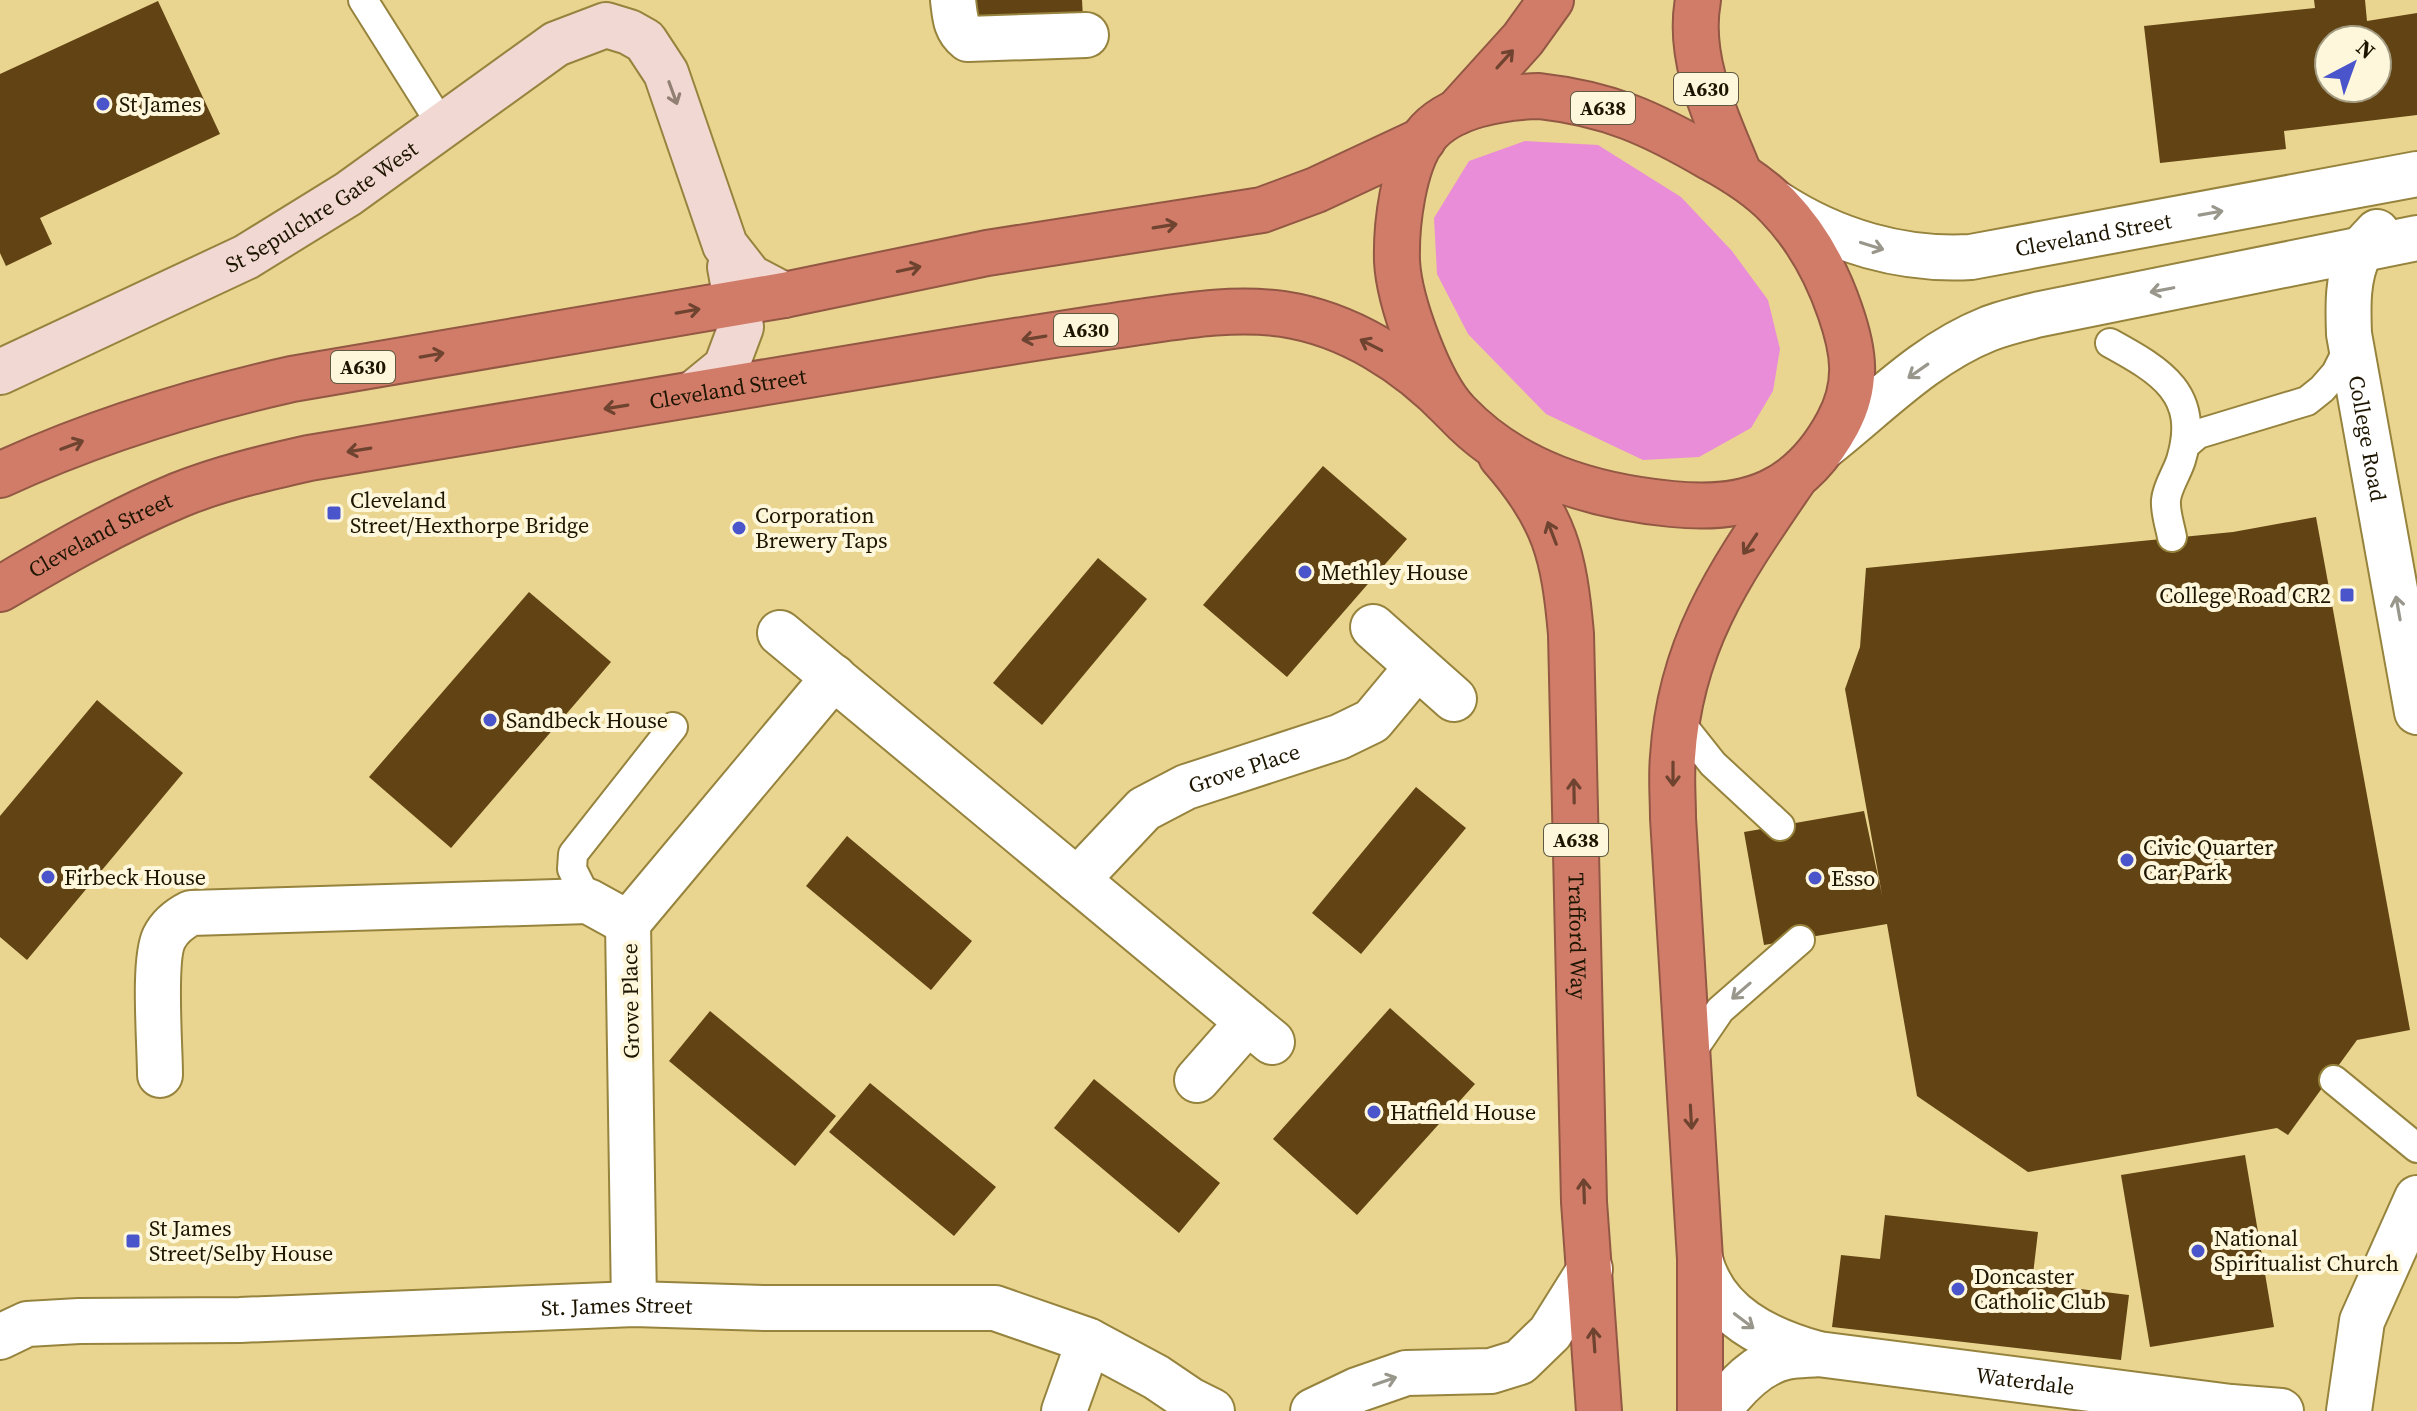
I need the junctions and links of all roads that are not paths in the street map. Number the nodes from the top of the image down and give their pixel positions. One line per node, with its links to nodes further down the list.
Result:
1 (953, 0): 6 (street)
2 (1551, 0): 8 (highway, A630, one-way to 2)
3 (1698, 0): 9 (highway, A630)
4 (372, 4): 7 (lane)
5 (637, 16): 7 (street, St Sepulchre Gate West); 14 (street, St Sepulchre Gate West, one-way to 14)
6 (1086, 35)
7 (443, 127): 21 (street, St Sepulchre Gate West)
8 (1439, 127): 9 (highway, A638); 17 (highway, A630, one-way to 8); 23 (highway, A638)
9 (1739, 173): 12 (highway, A638)
10 (2417, 174): 12 (street, Cleveland Street, one-way to 10)
11 (2417, 186): 15 (street, College Road)
12 (1776, 203): 25 (highway, A638)
13 (2417, 238): 15 (street)
14 (725, 245): 17 (street, St Sepulchre Gate West); 18 (street)
15 (2361, 250): 16 (street); 19 (street, College Road)
16 (2266, 270): 19 (street); 25 (street, one-way to 25)
17 (784, 295): 18 (highway, A630)
18 (738, 303): 22 (street); 26 (highway, A630, one-way to 18)
19 (2349, 334): 24 (lane); 35 (street, College Road, one-way to 19)
20 (2110, 343): 24 (lane)
21 (0, 372)
22 (693, 394): 23 (highway, Cleveland Street / A630, one-way to 22); 29 (highway, Cleveland Street / A630, one-way to 29)
23 (1468, 423): 27 (highway, A638); 50 (highway, Trafford Way / A638, one-way to 23)
24 (2185, 445): 28 (lane)
25 (1825, 446): 27 (highway, A638)
26 (0, 475)
27 (1794, 479): 36 (highway, A638, one-way to 36)
28 (2172, 537)
29 (0, 589)
30 (1373, 627): 32 (street)
31 (780, 633): 33 (street)
32 (1417, 667): 34 (street); 39 (street, Grove Place)
33 (834, 677): 39 (street); 41 (street, Grove Place)
34 (1454, 699)
35 (2417, 712)
36 (1678, 720): 38 (lane); 43 (highway, A638, one-way to 43)
37 (673, 727): 40 (lane)
38 (1780, 826)
39 (1077, 880): 45 (street)
40 (588, 901): 41 (street); 44 (street)
41 (628, 923): 51 (street, Grove Place)
42 (1800, 940): 43 (lane, one-way to 43)
43 (1688, 1058): 49 (highway, A638, one-way to 49)
44 (160, 1075)
45 (1197, 1080)
46 (2334, 1080): 47 (lane)
47 (2417, 1148)
48 (2417, 1198): 64 (street)
49 (1700, 1259): 54 (street, Waterdale, one-way to 54); 61 (highway, A638)
50 (1590, 1269): 59 (street, one-way to 50); 60 (highway, Trafford Way / A638, one-way to 50)
51 (634, 1304): 52 (street, St. James Street); 53 (street, St. James Street)
52 (0, 1337)
53 (1089, 1341): 57 (street); 58 (street, St. James Street)
54 (1818, 1354): 55 (street, Waterdale); 62 (street, Waterdale)
55 (2033, 1396): 56 (street, Waterdale)
56 (2231, 1409): 63 (street, Waterdale)
57 (1064, 1411)
58 (1212, 1411)
59 (1313, 1411)
60 (1599, 1411)
61 (1700, 1411)
62 (1718, 1411)
63 (2281, 1411)
64 (2349, 1411)

